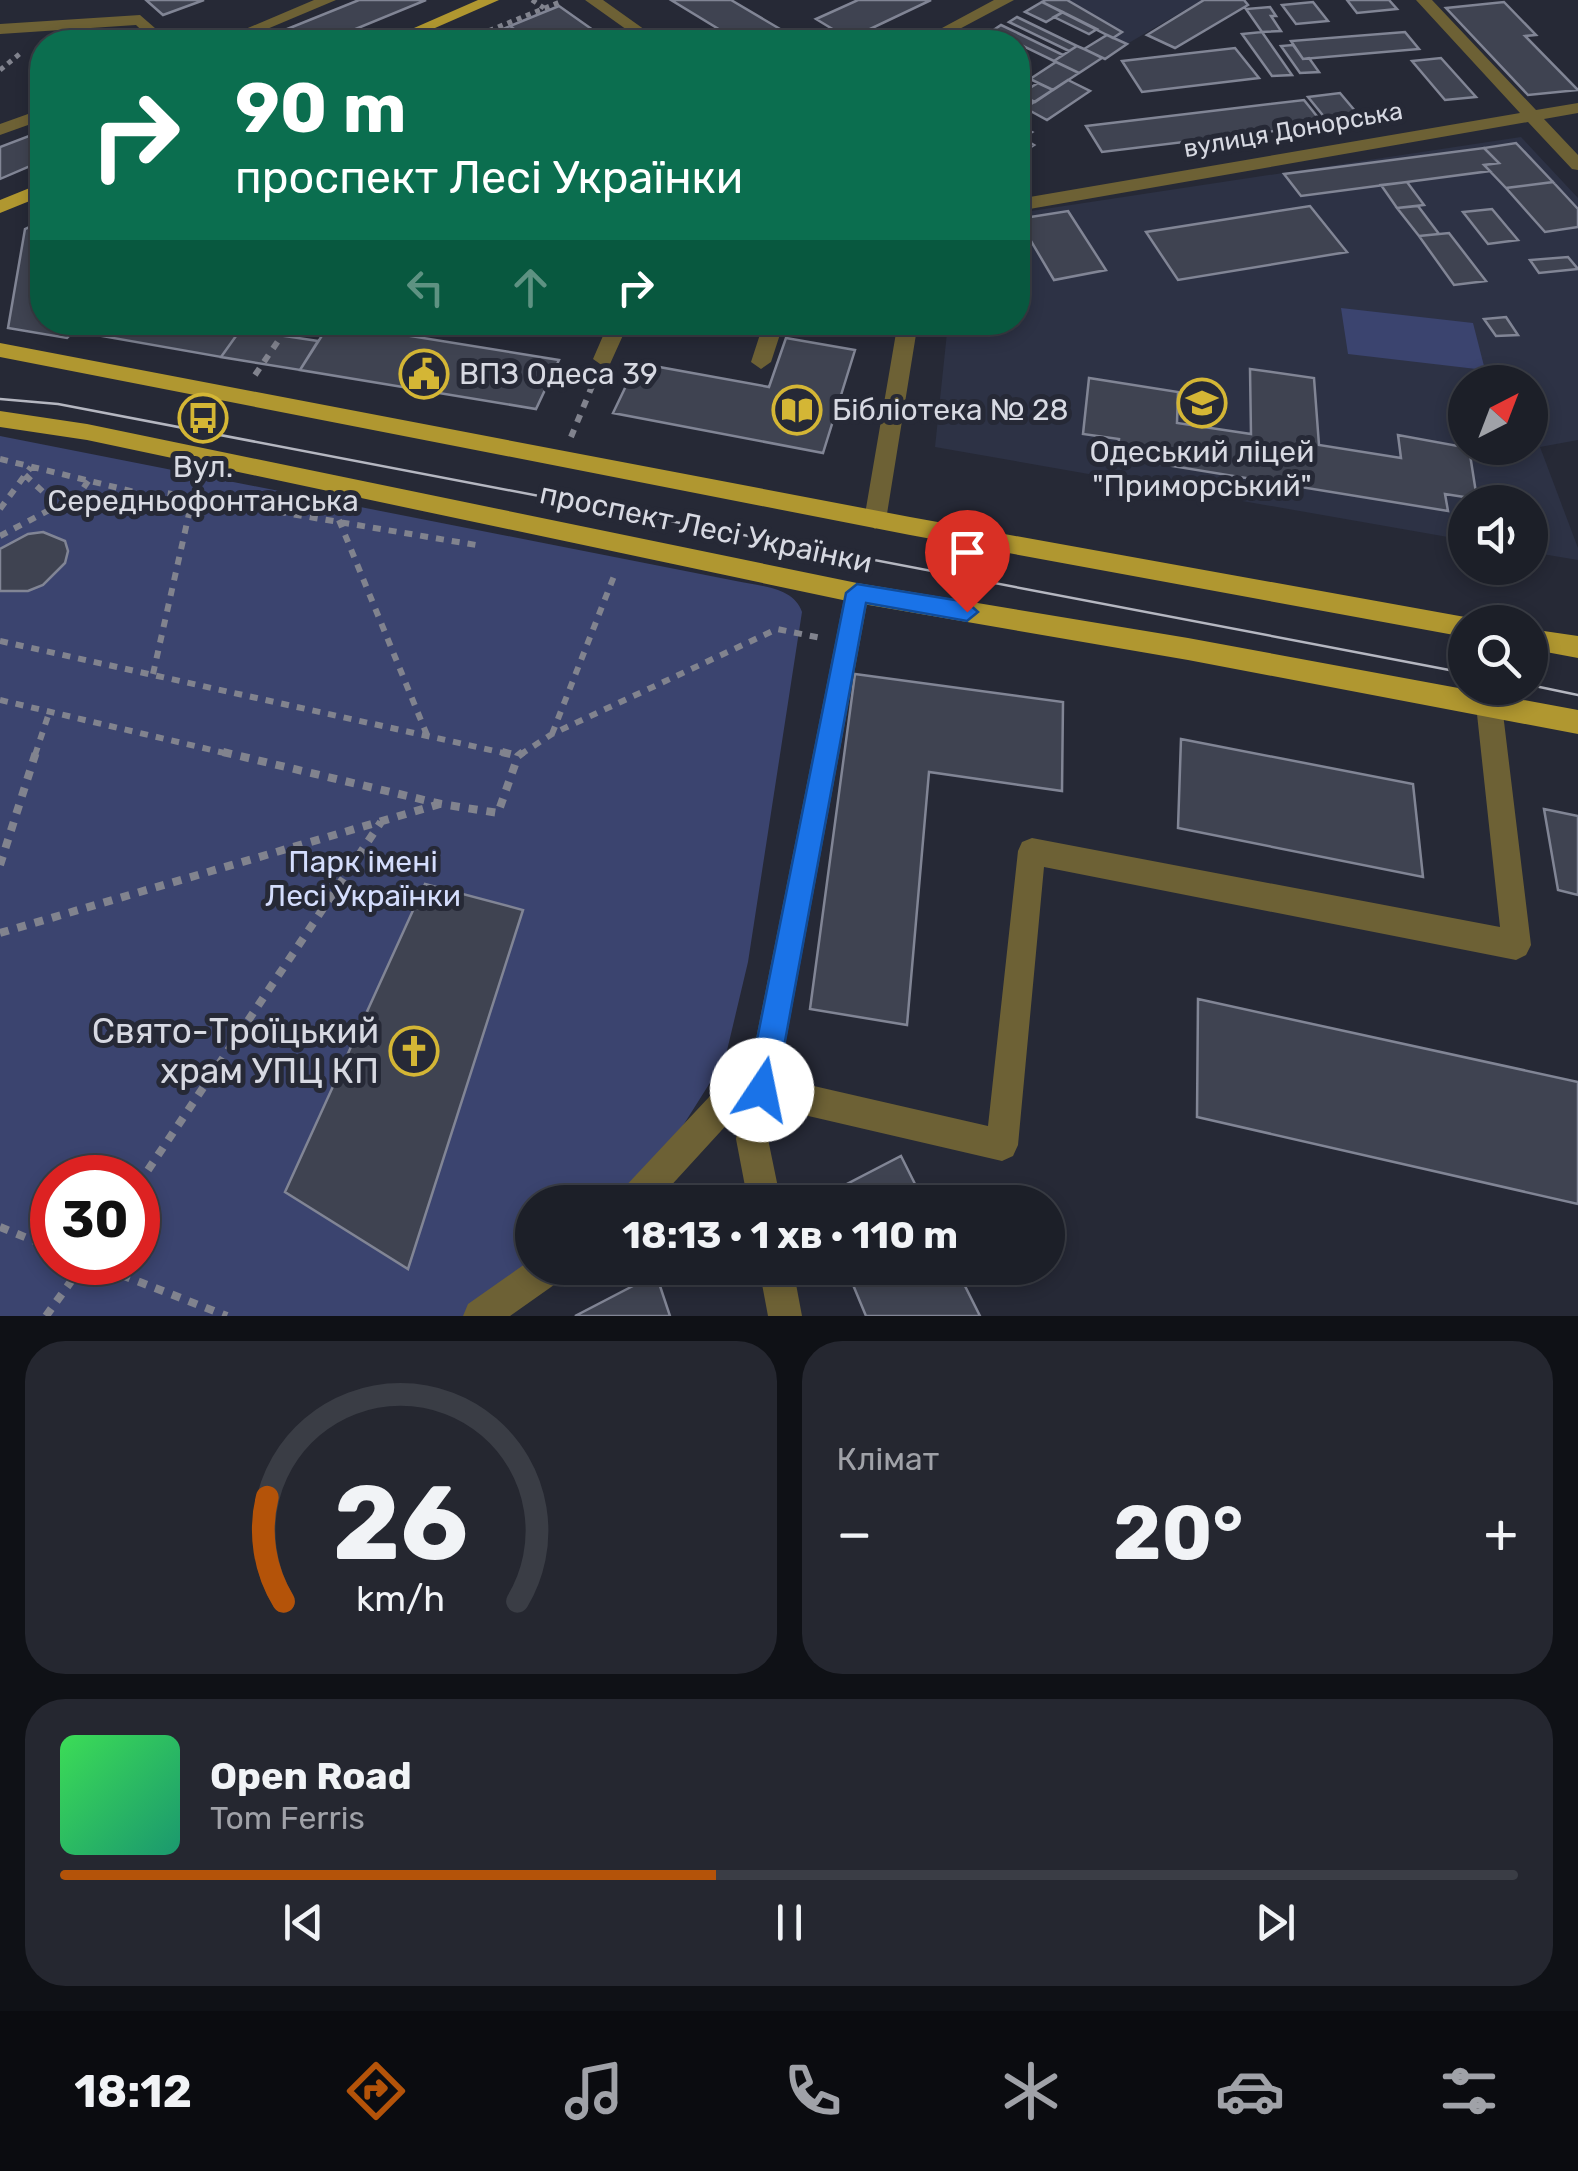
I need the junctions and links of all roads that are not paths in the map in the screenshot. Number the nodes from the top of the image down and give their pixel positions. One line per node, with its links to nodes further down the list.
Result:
1 (328, 0): 8 (street)
2 (491, 0): 9 (main road)
3 (593, 0): 10 (street)
4 (1006, 0): 11 (street)
5 (1424, 0): 13 (street)
6 (0, 30): 7 (street)
7 (150, 30)
8 (252, 30)
9 (419, 30)
10 (637, 30)
11 (947, 30)
12 (1578, 108): 13 (street, вулиця Донорська)
13 (1530, 115): 16 (street); 18 (street, вулиця Донорська)
14 (30, 119): 15 (street)
15 (0, 130)
16 (1578, 166)
17 (30, 194): 19 (main road)
18 (1030, 203)
19 (0, 207)
20 (613, 335): 24 (street)
21 (770, 335): 25 (street)
22 (906, 335): 27 (street)
23 (0, 350): 27 (main road, проспект Лесі Українки)
24 (603, 359)
25 (761, 362)
26 (0, 419): 28 (main road, проспект Лесі Українки)
27 (876, 520): 29 (main road, проспект Лесі Українки)
28 (857, 593): 32 (main road, проспект Лесі Українки); 34 (street)
29 (1448, 624)
30 (1548, 642): 31 (main road)
31 (1578, 648)
32 (1489, 706): 33 (main road, проспект Лесі Українки); 35 (street)
33 (1578, 722)
34 (768, 1057): 35 (street); 36 (street)
35 (762, 1090): 37 (street)
36 (650, 1185)
37 (761, 1185)
38 (525, 1285): 40 (street)
39 (779, 1285): 41 (street)
40 (480, 1316)
41 (785, 1316)

